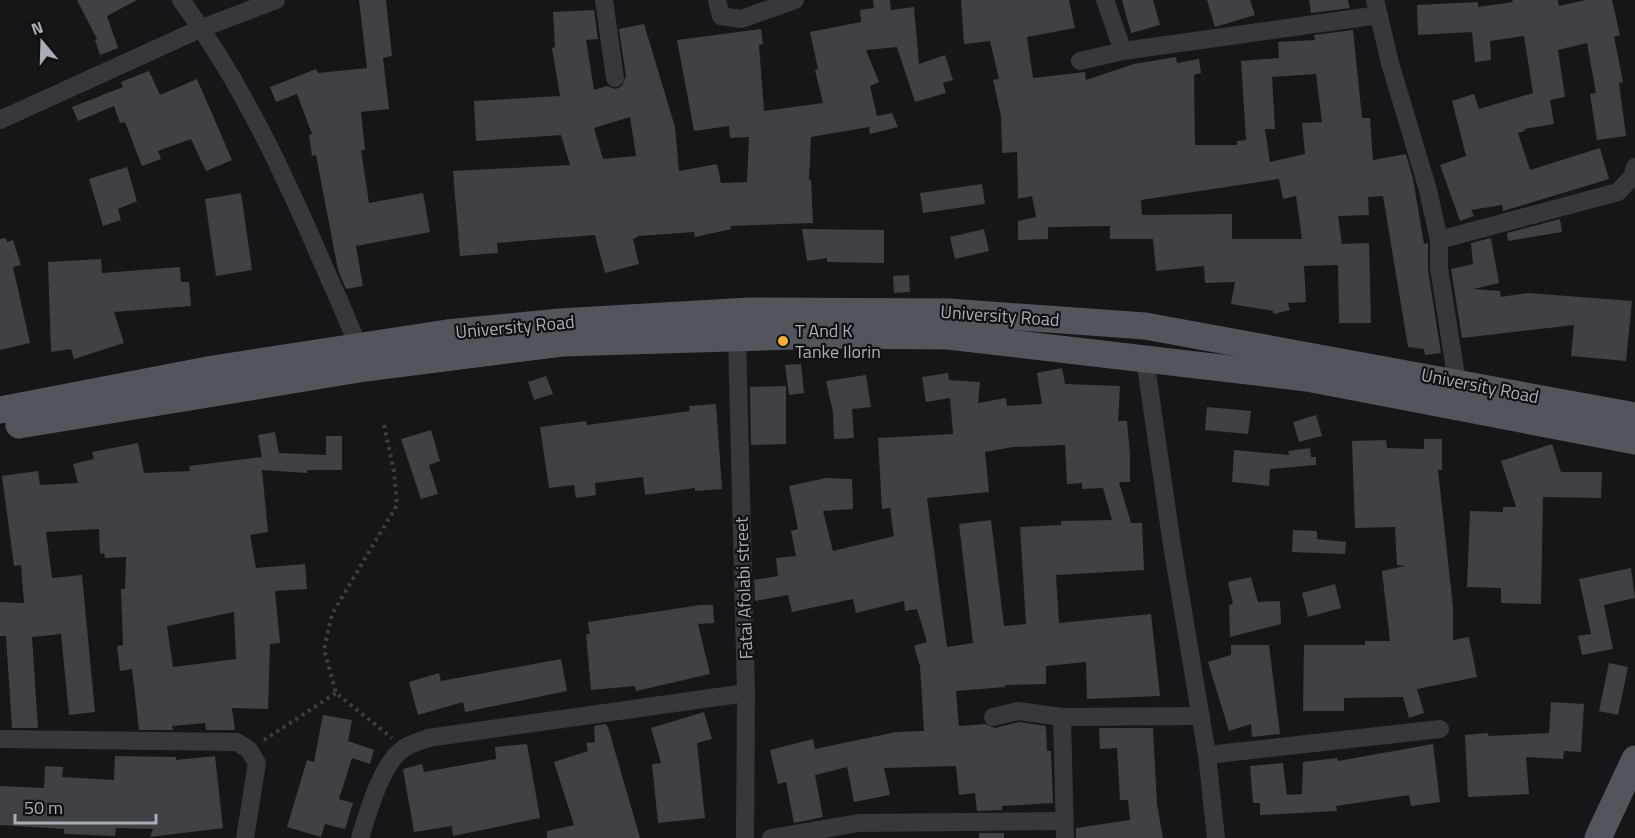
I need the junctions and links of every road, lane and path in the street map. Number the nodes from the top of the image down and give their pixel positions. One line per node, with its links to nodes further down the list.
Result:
1 (180, 0): 8 (street)
2 (276, 0): 8 (street)
3 (604, 0): 11 (street)
4 (717, 0): 5 (street)
5 (795, 0)
6 (1105, 0): 9 (street)
7 (1377, 8): 9 (street); 14 (street)
8 (202, 28): 12 (street); 16 (street)
9 (1123, 51): 10 (street)
10 (1080, 61)
11 (615, 78)
12 (0, 120)
13 (1635, 167): 14 (street)
14 (1439, 240): 18 (street)
15 (737, 338): 16 (main road, University Road); 17 (main road, University Road); 25 (street, Fatai Afolabi street)
16 (362, 357): 18 (main road, University Road); 19 (main road, University Road); 22 (main road, University Road)
17 (1145, 359): 23 (main road, University Road); 26 (street)
18 (1457, 382): 20 (main road, University Road)
19 (0, 410)
20 (1635, 416)
21 (384, 425): 24 (path)
22 (0, 428)
23 (1635, 441)
24 (336, 693): 31 (path); 32 (path)
25 (746, 693): 31 (street); 38 (street, Fatai Afolabi street)
26 (1201, 716): 28 (street); 33 (street)
27 (993, 717): 28 (street)
28 (1062, 717): 35 (street)
29 (1440, 729): 33 (street)
30 (0, 739): 32 (street)
31 (404, 747): 37 (street)
32 (249, 750): 36 (street)
33 (1207, 755): 40 (street)
34 (1635, 759): 41 (main road)
35 (1064, 830): 39 (street)
36 (245, 838)
37 (360, 838)
38 (745, 838)
39 (771, 838)
40 (1216, 838)
41 (1598, 838)

